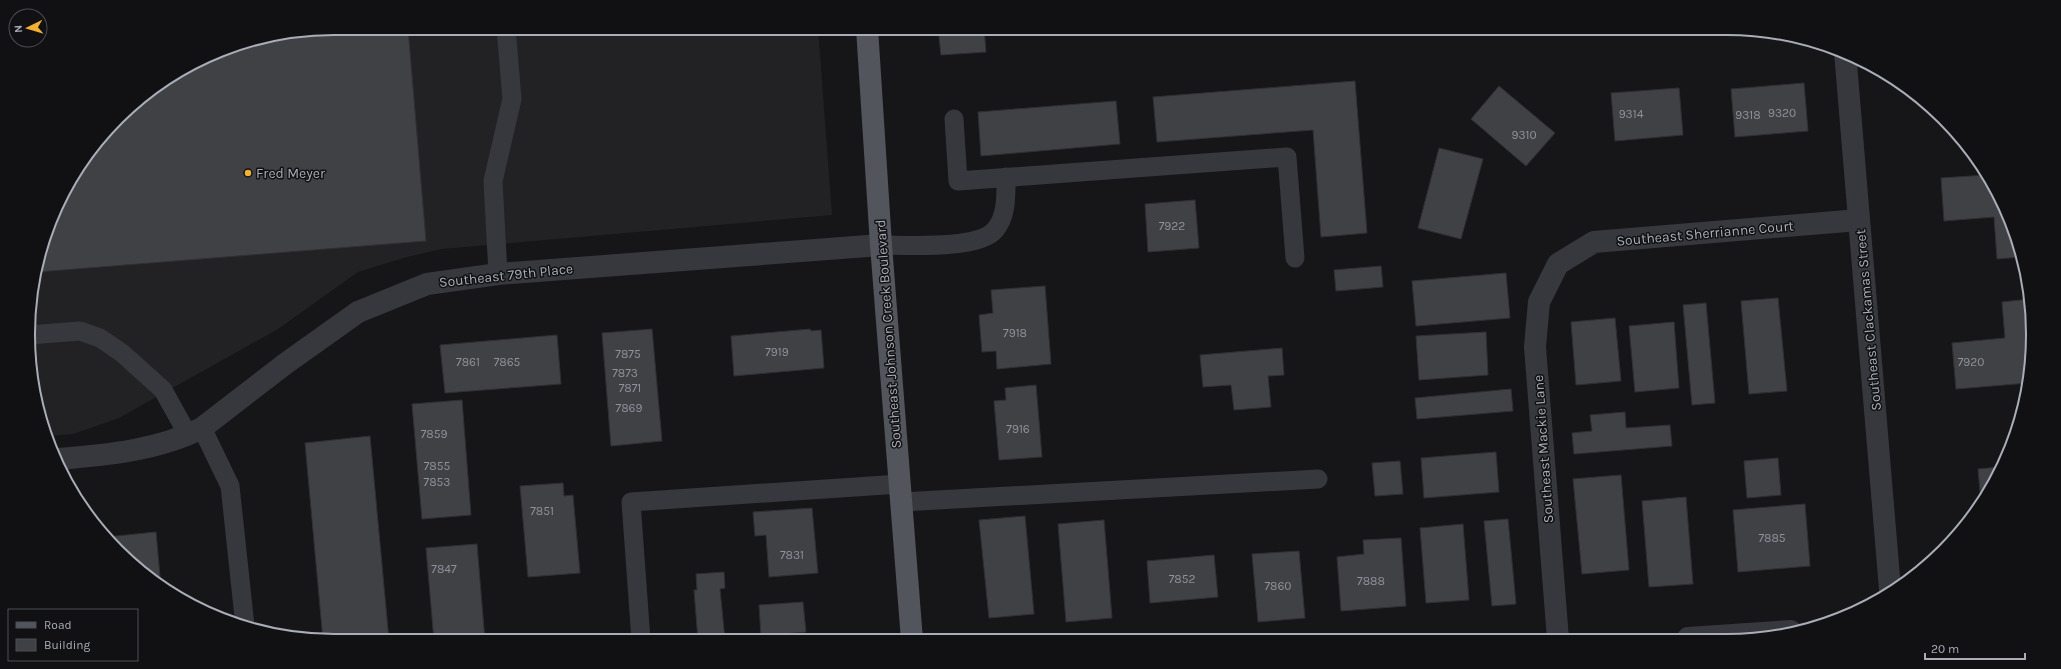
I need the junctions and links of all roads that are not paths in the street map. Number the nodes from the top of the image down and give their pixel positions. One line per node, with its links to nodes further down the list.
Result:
1 (507, 35): 10 (lane)
2 (867, 35): 7 (main road, Southeast Johnson Creek Boulevard)
3 (1846, 60): 6 (street, Southeast Clackamas Street)
4 (954, 119): 5 (lane)
5 (1006, 178): 7 (lane); 8 (lane)
6 (1859, 220): 9 (street, Southeast Sherrianne Court); 16 (street, Southeast Clackamas Street)
7 (881, 245): 10 (street, Southeast 79th Place); 15 (main road, Southeast Johnson Creek Boulevard)
8 (1295, 258)
9 (1558, 264): 20 (street, Southeast Mackie Lane)
10 (498, 274): 12 (street, Southeast 79th Place)
11 (35, 335): 12 (lane)
12 (195, 431): 13 (street, Southeast 79th Place); 17 (lane)
13 (62, 459)
14 (1318, 478): 15 (lane)
15 (901, 493): 18 (lane); 19 (main road, Southeast Johnson Creek Boulevard)
16 (1890, 586)
17 (244, 620)
18 (641, 634)
19 (912, 634)
20 (1558, 634)

